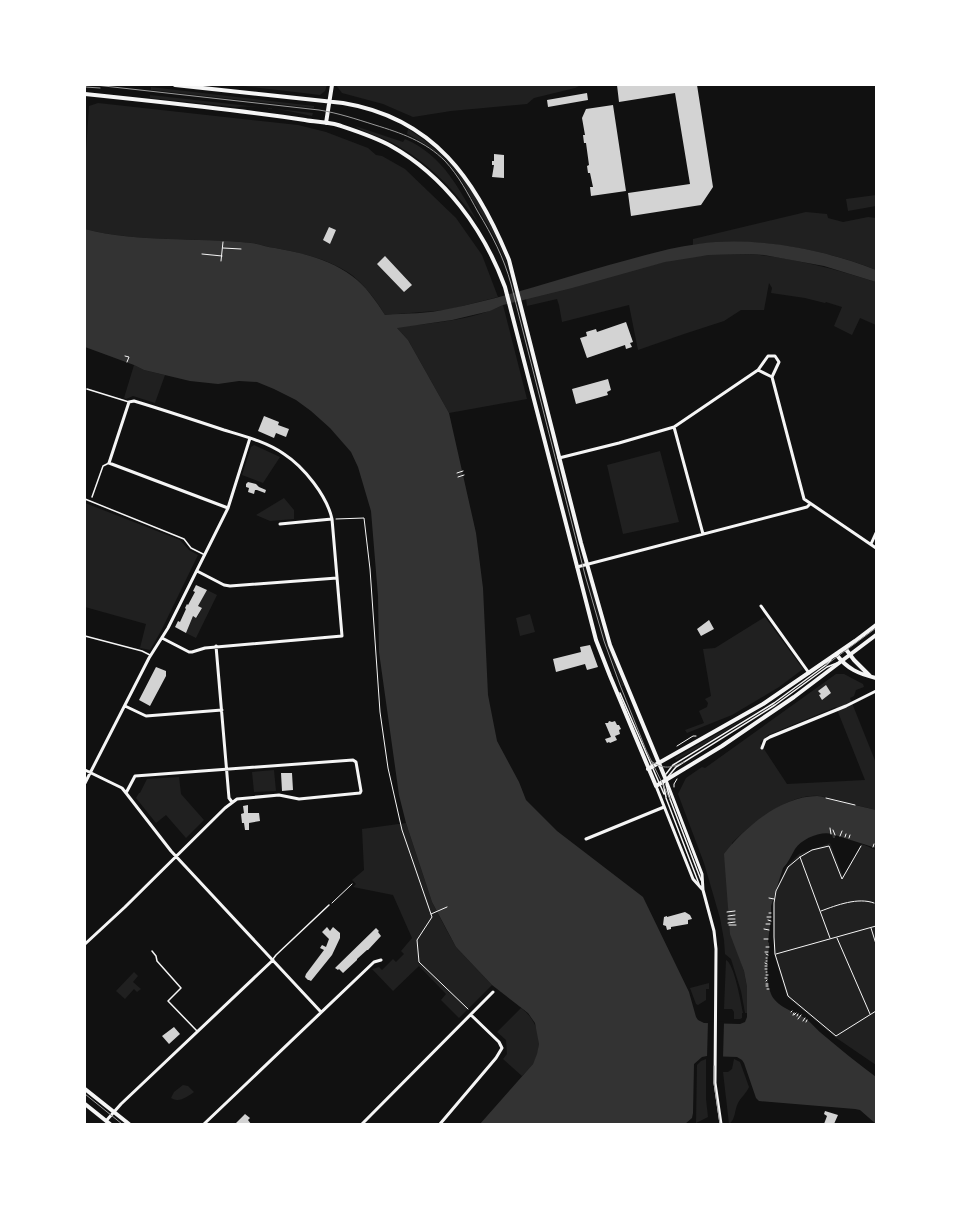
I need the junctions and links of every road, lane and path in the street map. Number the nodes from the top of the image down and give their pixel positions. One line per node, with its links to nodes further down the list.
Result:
1 (86, 85): 4 (path)
2 (175, 85): 6 (main road)
3 (332, 85): 6 (main road)
4 (85, 90)
5 (85, 94): 7 (main road)
6 (328, 102): 7 (main road); 22 (main road)
7 (326, 123): 40 (main road)
8 (223, 242): 9 (path)
9 (223, 248): 10 (path); 12 (path)
10 (241, 249)
11 (202, 254): 12 (path)
12 (222, 256): 13 (path)
13 (221, 261)
14 (126, 356): 15 (path)
15 (127, 362)
16 (758, 370): 17 (street); 17 (street); 20 (street)
17 (772, 377): 30 (street)
18 (87, 388): 19 (lane)
19 (129, 402): 21 (street); 23 (street)
20 (674, 427): 22 (street); 35 (street)
21 (250, 438): 31 (street); 32 (street)
22 (560, 458): 39 (main road)
23 (109, 463): 28 (lane); 31 (street)
24 (463, 471): 25 (path)
25 (457, 472)
26 (464, 475): 27 (path)
27 (458, 477)
28 (92, 497)
29 (85, 499): 38 (lane)
30 (810, 504): 35 (street); 36 (street)
31 (228, 508): 38 (street)
32 (332, 519): 33 (street); 42 (street); 106 (path)
33 (280, 524)
34 (876, 533): 36 (street)
35 (703, 534): 39 (street)
36 (871, 544): 37 (street)
37 (876, 548)
38 (205, 555): 41 (street)
39 (588, 565): 40 (street); 65 (main road)
40 (577, 568): 66 (main road)
41 (197, 571): 42 (street); 47 (street)
42 (337, 578): 48 (street)
43 (761, 606): 55 (street)
44 (876, 625): 49 (main road)
45 (876, 635): 52 (main road)
46 (85, 636): 51 (lane)
47 (162, 638): 48 (street); 51 (street)
48 (216, 646): 61 (street)
49 (845, 648): 50 (main road); 52 (main road)
50 (836, 654): 53 (main road); 54 (lane); 55 (main road)
51 (150, 655): 60 (street)
52 (850, 655): 53 (main road); 56 (main road)
53 (842, 661): 54 (lane); 56 (main road); 71 (main road)
54 (827, 666): 71 (lane); 71 (lane)
55 (809, 672): 65 (main road)
56 (870, 676): 57 (main road)
57 (876, 678)
58 (876, 691): 64 (street)
59 (620, 693): 66 (lane)
60 (125, 706): 61 (street); 69 (street)
61 (222, 710): 67 (street)
62 (697, 736): 63 (path)
63 (676, 748)
64 (762, 748)
65 (658, 762): 66 (main road); 71 (main road)
66 (650, 767): 71 (main road)
67 (227, 769): 74 (street); 77 (street); 77 (street)
68 (85, 770): 69 (street)
69 (90, 773): 72 (street); 74 (street)
70 (680, 777): 73 (path)
71 (663, 781): 75 (lane); 75 (lane); 79 (street); 97 (street)
72 (85, 783)
73 (674, 788)
74 (126, 792): 94 (street)
75 (666, 797): 97 (lane)
76 (826, 798): 78 (path)
77 (232, 802): 94 (street)
78 (855, 805)
79 (664, 807): 90 (street); 97 (street)
80 (830, 828): 83 (path)
81 (833, 830): 85 (path)
82 (842, 831): 87 (path)
83 (831, 834)
84 (846, 834): 88 (path)
85 (835, 835)
86 (850, 835): 89 (path)
87 (840, 836)
88 (845, 837)
89 (849, 838)
90 (586, 839)
91 (874, 844): 93 (path)
92 (861, 846): 95 (path)
93 (873, 847)
94 (176, 857): 127 (street); 135 (street)
95 (800, 857): 103 (path); 134 (path)
96 (352, 884): 101 (path)
97 (701, 884): 155 (street)
98 (769, 898): 99 (path)
99 (774, 899)
100 (874, 903): 103 (path)
101 (329, 905): 135 (lane)
102 (447, 907): 106 (path)
103 (821, 911): 125 (path)
104 (728, 912): 105 (path)
105 (735, 912)
106 (431, 914): 141 (path)
107 (735, 915): 108 (path)
108 (728, 916)
109 (767, 917): 110 (path)
110 (771, 918)
111 (728, 919): 112 (path)
112 (735, 919)
113 (768, 920): 114 (path)
114 (771, 921)
115 (736, 922): 118 (path)
116 (766, 924): 117 (path)
117 (770, 924)
118 (736, 925)
119 (876, 926): 120 (path)
120 (870, 928): 123 (path); 128 (path)
121 (764, 929): 122 (path)
122 (769, 930)
123 (837, 937): 125 (path); 140 (path)
124 (764, 939): 126 (path)
125 (831, 939): 134 (path)
126 (768, 940)
127 (85, 944)
128 (876, 944)
129 (766, 947): 130 (path)
130 (769, 947)
131 (152, 951): 146 (lane)
132 (765, 952): 133 (path)
133 (766, 954)
134 (775, 954): 140 (path)
135 (273, 960): 139 (street); 146 (street)
136 (381, 960): 139 (street)
137 (493, 992): 141 (street)
138 (876, 1011): 140 (path)
139 (321, 1012): 152 (street)
140 (870, 1014)
141 (472, 1015): 153 (street); 154 (street)
142 (800, 1015): 144 (path)
143 (805, 1018): 145 (path)
144 (798, 1019)
145 (803, 1021)
146 (197, 1031): 149 (street)
147 (85, 1089): 149 (main road)
148 (85, 1104): 150 (main road)
149 (114, 1112): 150 (street); 151 (main road)
150 (108, 1123)
151 (129, 1124)
152 (204, 1124)
153 (362, 1124)
154 (440, 1124)
155 (721, 1124)

